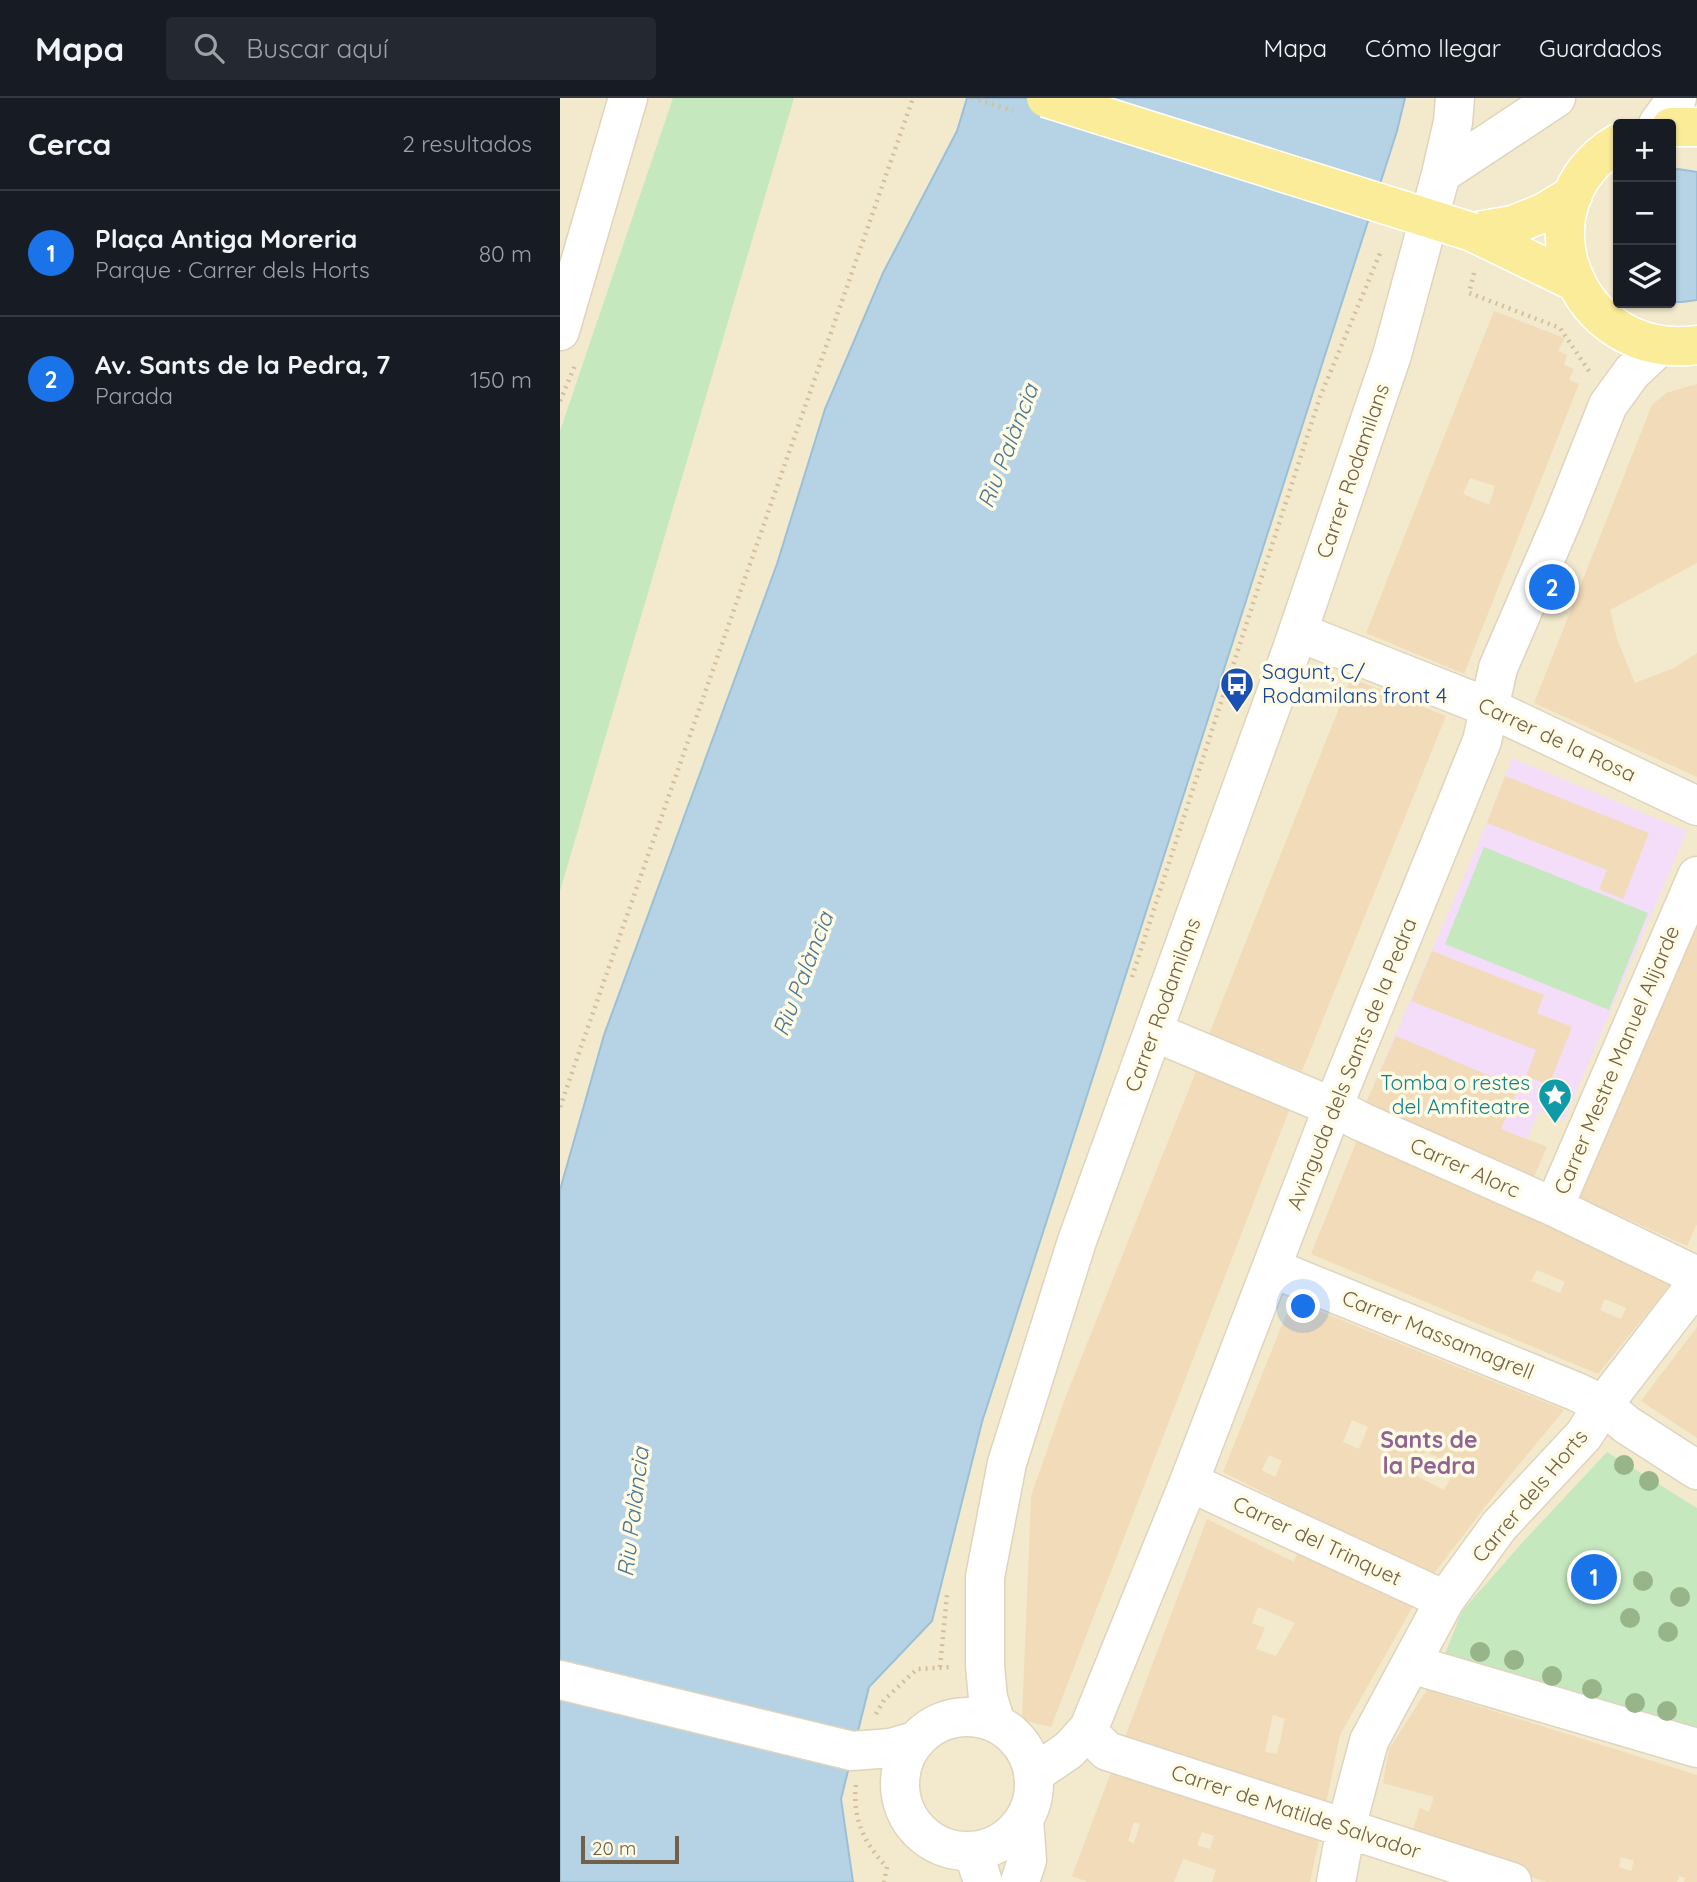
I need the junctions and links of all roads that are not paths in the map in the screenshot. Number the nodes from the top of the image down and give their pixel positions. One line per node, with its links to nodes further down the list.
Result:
1 (628, 98): 14 (street)
2 (1046, 98): 12 (main road, bridge)
3 (1455, 98): 10 (street, Carrer Rodamilans)
4 (1556, 98): 10 (street)
5 (1677, 98): 6 (street)
6 (1662, 119)
7 (1676, 127): 8 (main road)
8 (1697, 127)
9 (1613, 146): 11 (main road)
10 (1441, 174): 16 (street, Carrer Rodamilans)
11 (1573, 195): 12 (main road); 13 (main road)
12 (1472, 232): 13 (main road)
13 (1576, 282): 15 (main road)
14 (560, 331)
15 (1679, 346): 17 (street, Avinguda dels Sants de la Pedra)
16 (1298, 632): 17 (street, Carrer de la Rosa); 20 (street, Carrer Rodamilans)
17 (1490, 708): 18 (street, Carrer de la Rosa); 21 (street, Avinguda dels Sants de la Pedra)
18 (1697, 806)
19 (1697, 876): 22 (street, Carrer Mestre Manuel Alijarde)
20 (1154, 1032): 21 (street, Carrer Alorc); 32 (street, Carrer Rodamilans)
21 (1333, 1107): 22 (street, Carrer Alorc); 23 (street, Avinguda dels Sants de la Pedra)
22 (1554, 1207): 24 (street, Carrer Alorc)
23 (1272, 1268): 26 (street, Carrer Massamagrell); 28 (street, Avinguda dels Sants de la Pedra)
24 (1697, 1276)
25 (1697, 1283): 26 (street, Carrer dels Horts)
26 (1603, 1405): 27 (street, Carrer Massamagrell); 29 (street, Carrer dels Horts)
27 (1697, 1471)
28 (1189, 1482): 29 (street, Carrer del Trinquet); 33 (street, Avinguda dels Sants de la Pedra)
29 (1445, 1600): 30 (street, Carrer dels Horts)
30 (1410, 1664): 35 (street); 40 (street, Carrer dels Horts)
31 (560, 1680): 36 (street)
32 (980, 1720): 34 (street); 37 (street)
33 (1089, 1728): 37 (street, Avinguda dels Sants de la Pedra); 40 (street, Carrer de Matilde Salvador)
34 (915, 1741): 36 (street); 38 (street)
35 (1697, 1748)
36 (852, 1751): 38 (street)
37 (1034, 1774): 39 (street)
38 (901, 1795): 41 (street)
39 (1024, 1821): 41 (street); 42 (street)
40 (1346, 1828): 43 (street, Carrer dels Horts); 44 (street, Carrer de Matilde Salvador)
41 (975, 1867)
42 (1020, 1882)
43 (1336, 1882)
44 (1512, 1882)

